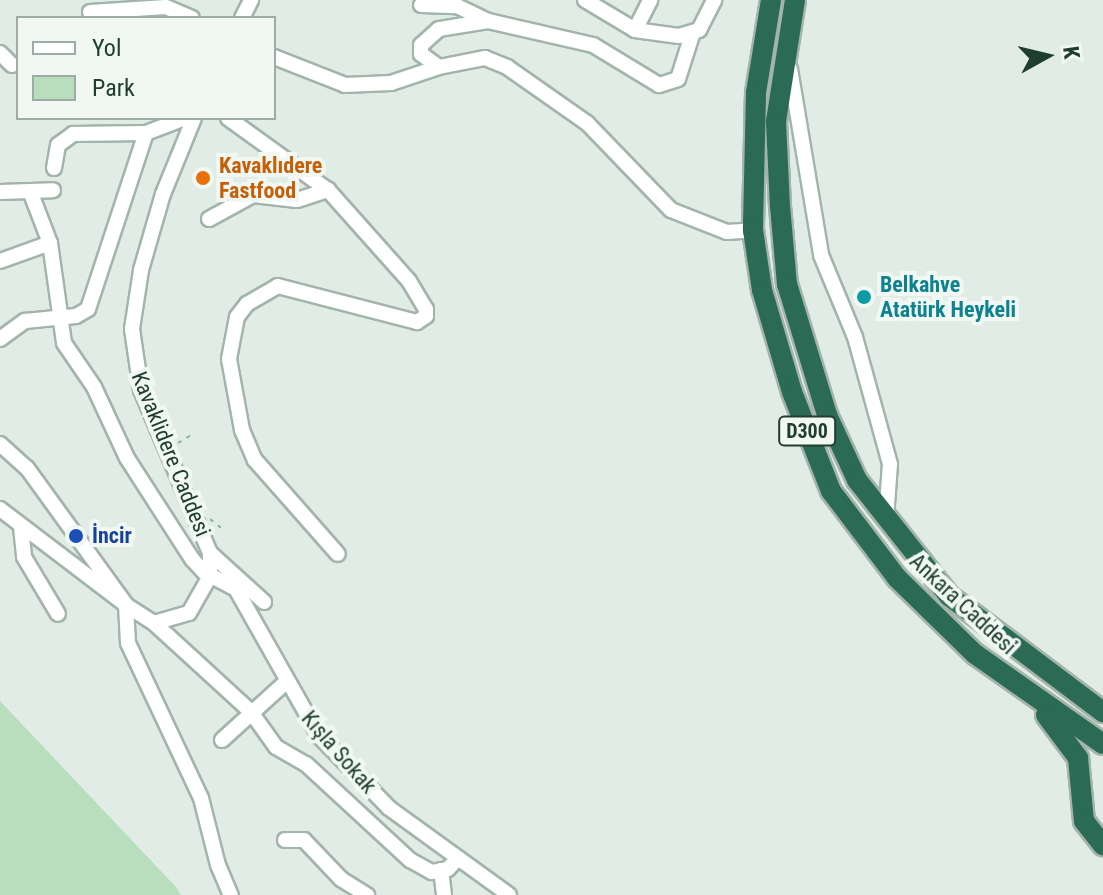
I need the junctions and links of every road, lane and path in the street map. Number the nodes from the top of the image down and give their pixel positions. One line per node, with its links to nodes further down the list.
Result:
1 (102, 0): 8 (street)
2 (585, 0): 11 (street)
3 (650, 0): 11 (street)
4 (714, 0): 12 (street)
5 (771, 0): 30 (highway, Ankara Caddesi / D300)
6 (795, 0): 13 (highway, Ankara Caddesi / D300)
7 (421, 5): 10 (street)
8 (88, 15): 9 (street)
9 (187, 16)
10 (488, 21): 12 (street); 17 (street)
11 (635, 30): 12 (street)
12 (692, 35)
13 (786, 42): 39 (street); 39 (highway, Ankara Caddesi / D300)
14 (0, 53): 16 (street)
15 (276, 58): 17 (street)
16 (12, 65)
17 (439, 67): 30 (street)
18 (86, 120): 22 (street)
19 (180, 120): 23 (street)
20 (193, 120): 37 (street, Kavaklidere Caddesi)
21 (231, 120): 26 (street)
22 (91, 133): 23 (street); 24 (street)
23 (146, 133): 33 (street)
24 (54, 168)
25 (53, 190): 27 (street)
26 (328, 190): 29 (street); 42 (street)
27 (30, 191): 28 (street); 31 (street, Kışla Sokak)
28 (0, 192)
29 (209, 219)
30 (753, 230): 49 (highway, Ankara Caddesi / D300)
31 (50, 243): 32 (street); 33 (street, Kışla Sokak)
32 (0, 261)
33 (59, 318): 34 (street); 43 (street, Kışla Sokak)
34 (0, 339)
35 (193, 434): 37 (path)
36 (0, 444): 45 (street)
37 (166, 447): 41 (street, Kavaklidere Caddesi)
38 (0, 509): 40 (street)
39 (886, 518): 51 (highway, Ankara Caddesi / D300)
40 (21, 527): 45 (street); 46 (street)
41 (210, 553): 43 (street, Kavaklidere Caddesi); 44 (street)
42 (338, 554)
43 (210, 576): 47 (street, Kavaklidere Caddesi); 48 (street, Kışla Sokak)
44 (264, 602)
45 (126, 605): 47 (street); 61 (street)
46 (58, 614)
47 (154, 623): 50 (street)
48 (286, 682): 50 (street); 58 (street, Kışla Sokak)
49 (1023, 688): 53 (highway, Ankara Caddesi / D300); 55 (highway)
50 (251, 712): 52 (street); 59 (street)
51 (1103, 712)
52 (222, 740)
53 (1103, 744)
54 (1103, 781): 55 (highway)
55 (1081, 806): 57 (highway)
56 (285, 840): 60 (street)
57 (1103, 845)
58 (456, 860): 59 (street); 63 (street, Kışla Sokak)
59 (441, 870): 62 (street)
60 (362, 894)
61 (231, 895)
62 (444, 895)
63 (509, 895)

